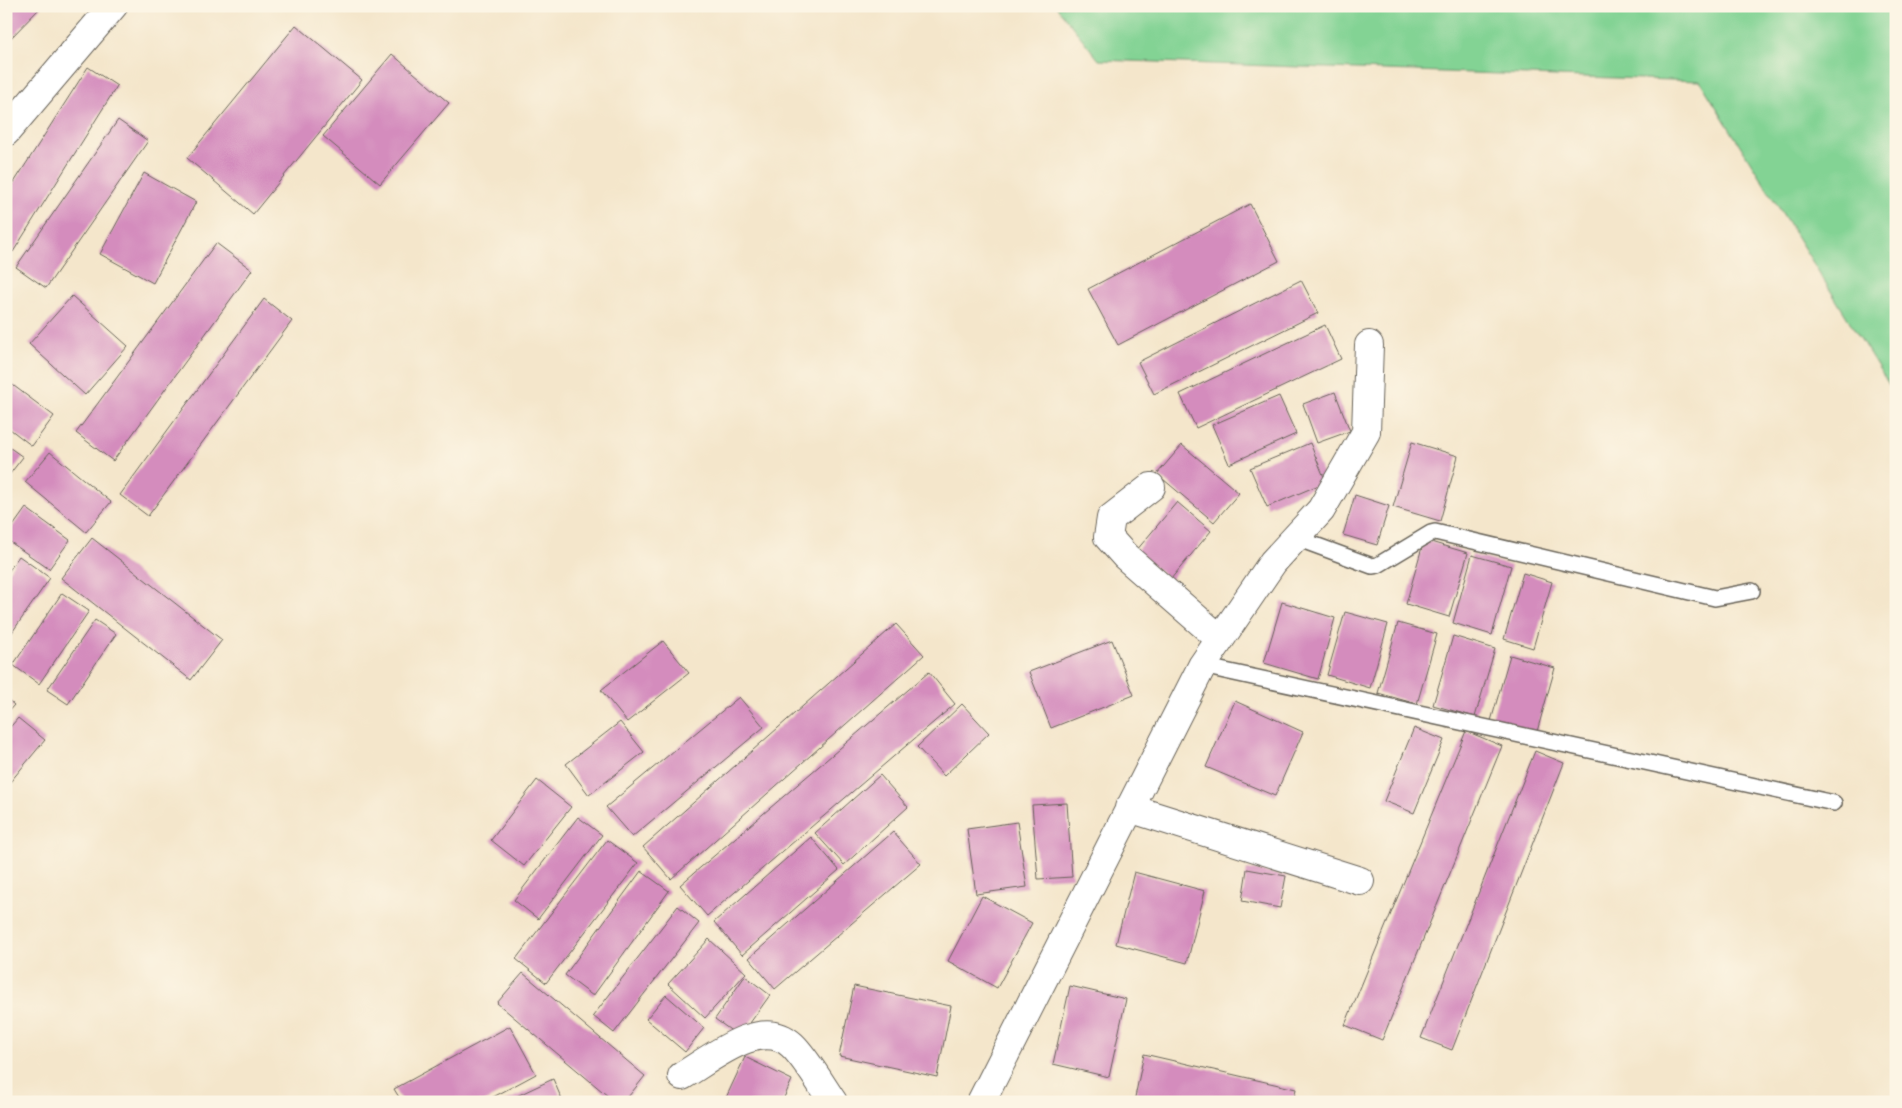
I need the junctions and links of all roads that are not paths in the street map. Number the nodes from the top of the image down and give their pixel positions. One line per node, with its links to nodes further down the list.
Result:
1 (112, 6): 2 (street)
2 (6, 132)
3 (1369, 345): 5 (street)
4 (1151, 487): 7 (street)
5 (1296, 538): 6 (lane); 7 (street)
6 (1752, 591)
7 (1220, 639): 8 (street)
8 (1202, 666): 9 (lane); 10 (street)
9 (1834, 804)
10 (1129, 808): 11 (street); 14 (street)
11 (1360, 881)
12 (682, 1076): 13 (street)
13 (833, 1102)
14 (981, 1102)

